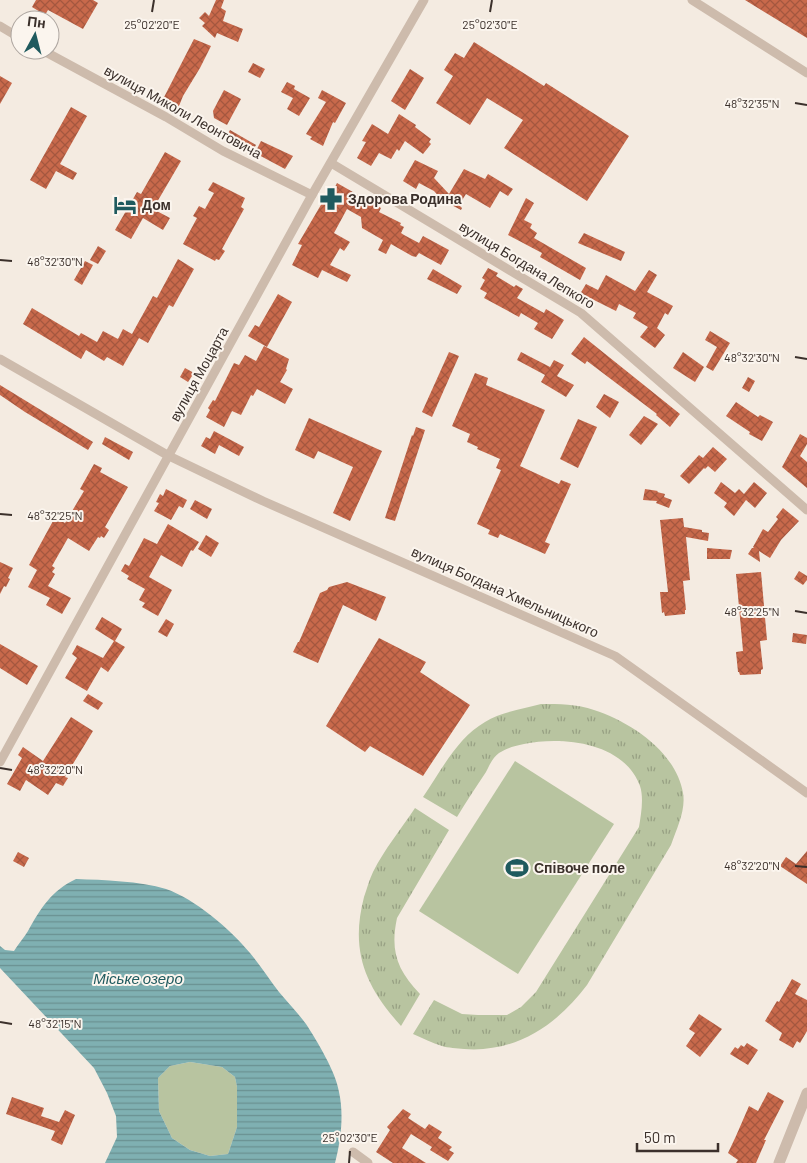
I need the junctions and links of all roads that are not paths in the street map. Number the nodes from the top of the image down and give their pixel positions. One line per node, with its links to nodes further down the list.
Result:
1 (424, 0): 5 (street, вулиця Моцарта)
2 (692, 0): 4 (street)
3 (60, 60): 6 (street, вулиця Миколи Леонтовича)
4 (807, 74)
5 (330, 163): 6 (street, вулиця Моцарта); 9 (street, вулиця Богдана Лепкого)
6 (312, 195): 8 (street, вулиця Моцарта)
7 (0, 359): 8 (street)
8 (169, 456): 10 (street, вулиця Моцарта); 11 (street, вулиця Богдана Хмельницького)
9 (807, 510)
10 (0, 762)
11 (807, 793)
12 (807, 1093): 15 (street)
13 (353, 1152): 14 (street)
14 (368, 1163)
15 (779, 1163)

